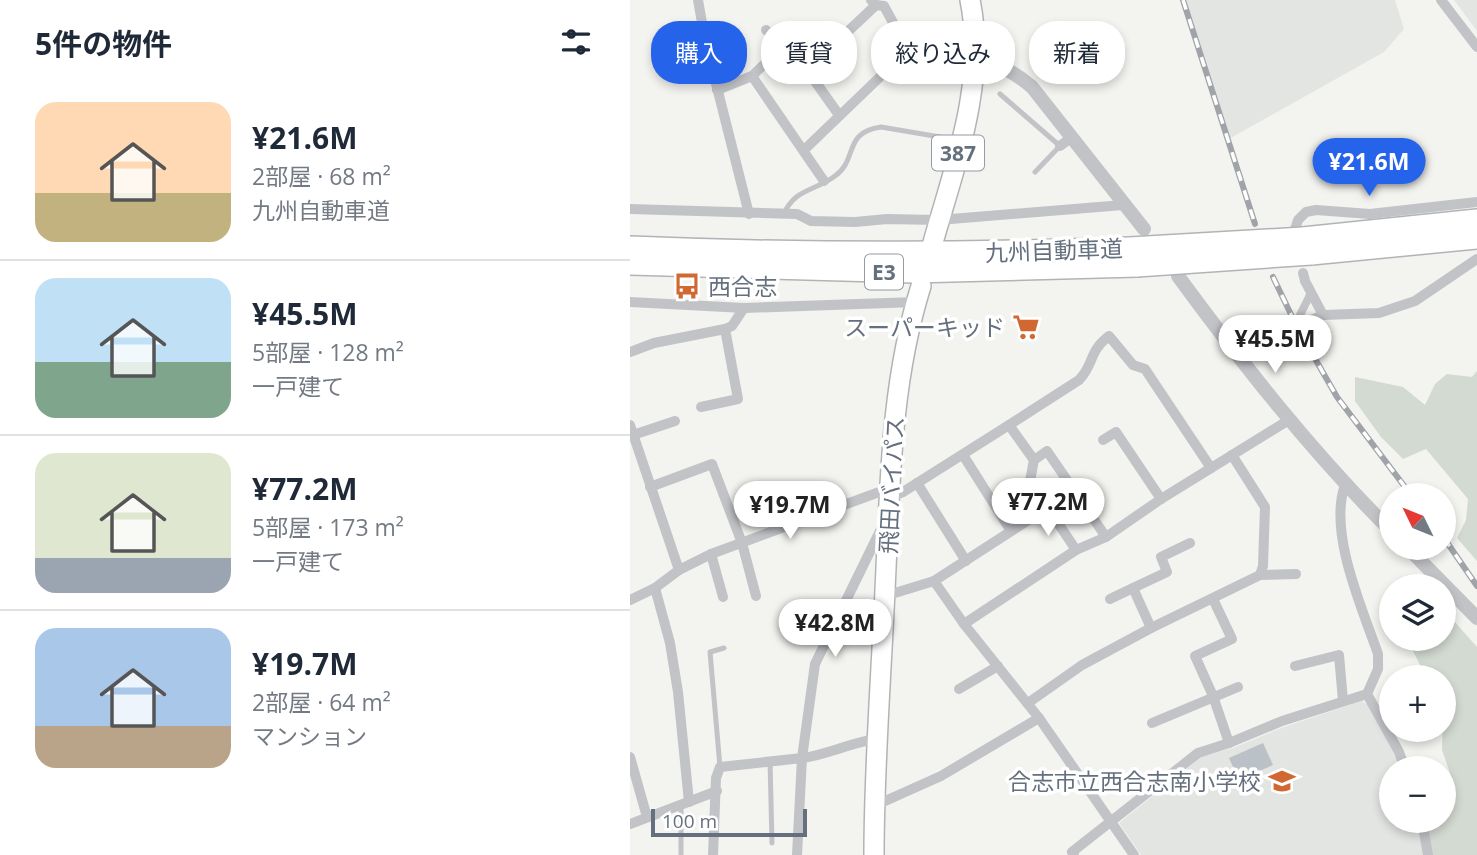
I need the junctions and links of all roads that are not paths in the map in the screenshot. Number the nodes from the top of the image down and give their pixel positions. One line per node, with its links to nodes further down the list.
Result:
1 (698, 0): 13 (street)
2 (970, 0): 6 (highway, 387)
3 (1441, 0): 7 (street)
4 (874, 3): 5 (street); 15 (street)
5 (856, 21)
6 (974, 21)
7 (1477, 47)
8 (761, 67): 10 (street)
9 (1015, 72): 16 (street)
10 (752, 76): 13 (street); 19 (street)
11 (817, 84): 15 (street)
12 (971, 84): 17 (highway, 387)
13 (718, 90): 25 (street)
14 (1000, 94): 18 (lane)
15 (839, 115): 19 (street)
16 (1072, 137): 18 (street); 23 (street)
17 (961, 140): 21 (lane); 27 (highway, 387)
18 (1060, 146): 20 (lane)
19 (804, 150): 21 (street)
20 (1035, 172)
21 (824, 181): 26 (lane)
22 (1477, 202): 33 (street)
23 (1123, 205): 27 (street); 29 (street)
24 (630, 209): 25 (street)
25 (749, 214): 26 (street)
26 (784, 214): 27 (street)
27 (939, 220): 31 (highway, 387)
28 (1477, 220): 33 (highway, 九州自動車道 / E3)
29 (1144, 229)
30 (1477, 238): 33 (highway, 九州自動車道 / E3)
31 (932, 246)
32 (630, 247): 34 (highway, 九州自動車道 / E3)
33 (1303, 248): 34 (highway, 九州自動車道 / E3, bridge); 38 (street)
34 (1134, 257): 36 (highway, 九州自動車道 / E3)
35 (1477, 259): 42 (street)
36 (630, 264)
37 (1178, 276): 46 (street)
38 (1311, 293): 42 (street); 43 (street)
39 (918, 294): 41 (street); 60 (highway, 飛田バイパス)
40 (630, 302): 41 (street)
41 (744, 308): 44 (street)
42 (1321, 316): 43 (street)
43 (1300, 320): 46 (street)
44 (725, 329): 45 (street); 47 (street)
45 (630, 352)
46 (1234, 352): 48 (street)
47 (701, 407)
48 (1289, 420): 54 (street); 58 (street)
49 (675, 421): 51 (street)
50 (1009, 425): 53 (street); 55 (street); 56 (street)
51 (632, 430): 59 (street)
52 (1103, 440): 61 (street)
53 (963, 455): 57 (street); 65 (street)
54 (1232, 455): 56 (street); 75 (street)
55 (1034, 460): 62 (street); 66 (street)
56 (1211, 468): 61 (street)
57 (917, 483): 60 (street); 72 (street)
58 (1345, 485): 63 (street); 93 (street)
59 (650, 487): 67 (street); 73 (street)
60 (890, 492): 64 (highway, 飛田バイパス); 67 (street)
61 (1161, 499): 66 (street)
62 (1047, 508): 65 (street); 69 (street)
63 (1379, 519)
64 (888, 524): 80 (highway, 飛田バイパス); 103 (street)
65 (1012, 531): 72 (street)
66 (1106, 537): 69 (street)
67 (742, 542): 70 (street); 79 (street)
68 (1190, 543): 78 (street)
69 (1076, 550): 86 (street)
70 (711, 554): 73 (street); 81 (street)
71 (1420, 560): 85 (street)
72 (966, 561): 76 (street)
73 (679, 570): 77 (street)
74 (1296, 574): 75 (street)
75 (1260, 575): 83 (street)
76 (934, 581): 80 (street); 86 (street)
77 (655, 587): 84 (street); 107 (street)
78 (1133, 589): 82 (street); 87 (street)
79 (756, 596)
80 (885, 596): 99 (highway, 飛田バイパス)
81 (723, 597)
82 (1110, 599)
83 (1213, 599): 87 (street); 94 (street)
84 (630, 600)
85 (1477, 618)
86 (964, 624): 89 (street)
87 (1151, 628): 96 (street)
88 (724, 648): 105 (lane)
89 (998, 666): 92 (street); 96 (street)
90 (1295, 666): 95 (street)
91 (1238, 687): 94 (street)
92 (959, 689)
93 (1367, 694): 95 (street); 101 (street)
94 (1213, 696): 98 (street); 100 (street)
95 (1343, 701): 100 (street)
96 (1028, 703): 97 (street)
97 (1039, 718): 108 (street); 110 (street)
98 (1152, 723)
99 (877, 739): 103 (street); 108 (highway, 飛田バイパス)
100 (1229, 743): 110 (street)
101 (1400, 756)
102 (630, 757): 109 (street)
103 (802, 758): 104 (street); 117 (street)
104 (770, 760): 105 (street); 113 (lane)
105 (720, 767): 106 (street)
106 (717, 791): 107 (street); 116 (street)
107 (685, 804): 109 (street); 115 (lane)
108 (874, 806): 118 (highway, 飛田バイパス)
109 (648, 817): 111 (street)
110 (1111, 821): 114 (street); 119 (street)
111 (630, 824)
112 (1424, 833): 120 (street)
113 (772, 843)
114 (1070, 854)
115 (681, 855)
116 (713, 855)
117 (797, 855)
118 (874, 855)
119 (1134, 855)
120 (1428, 855)

